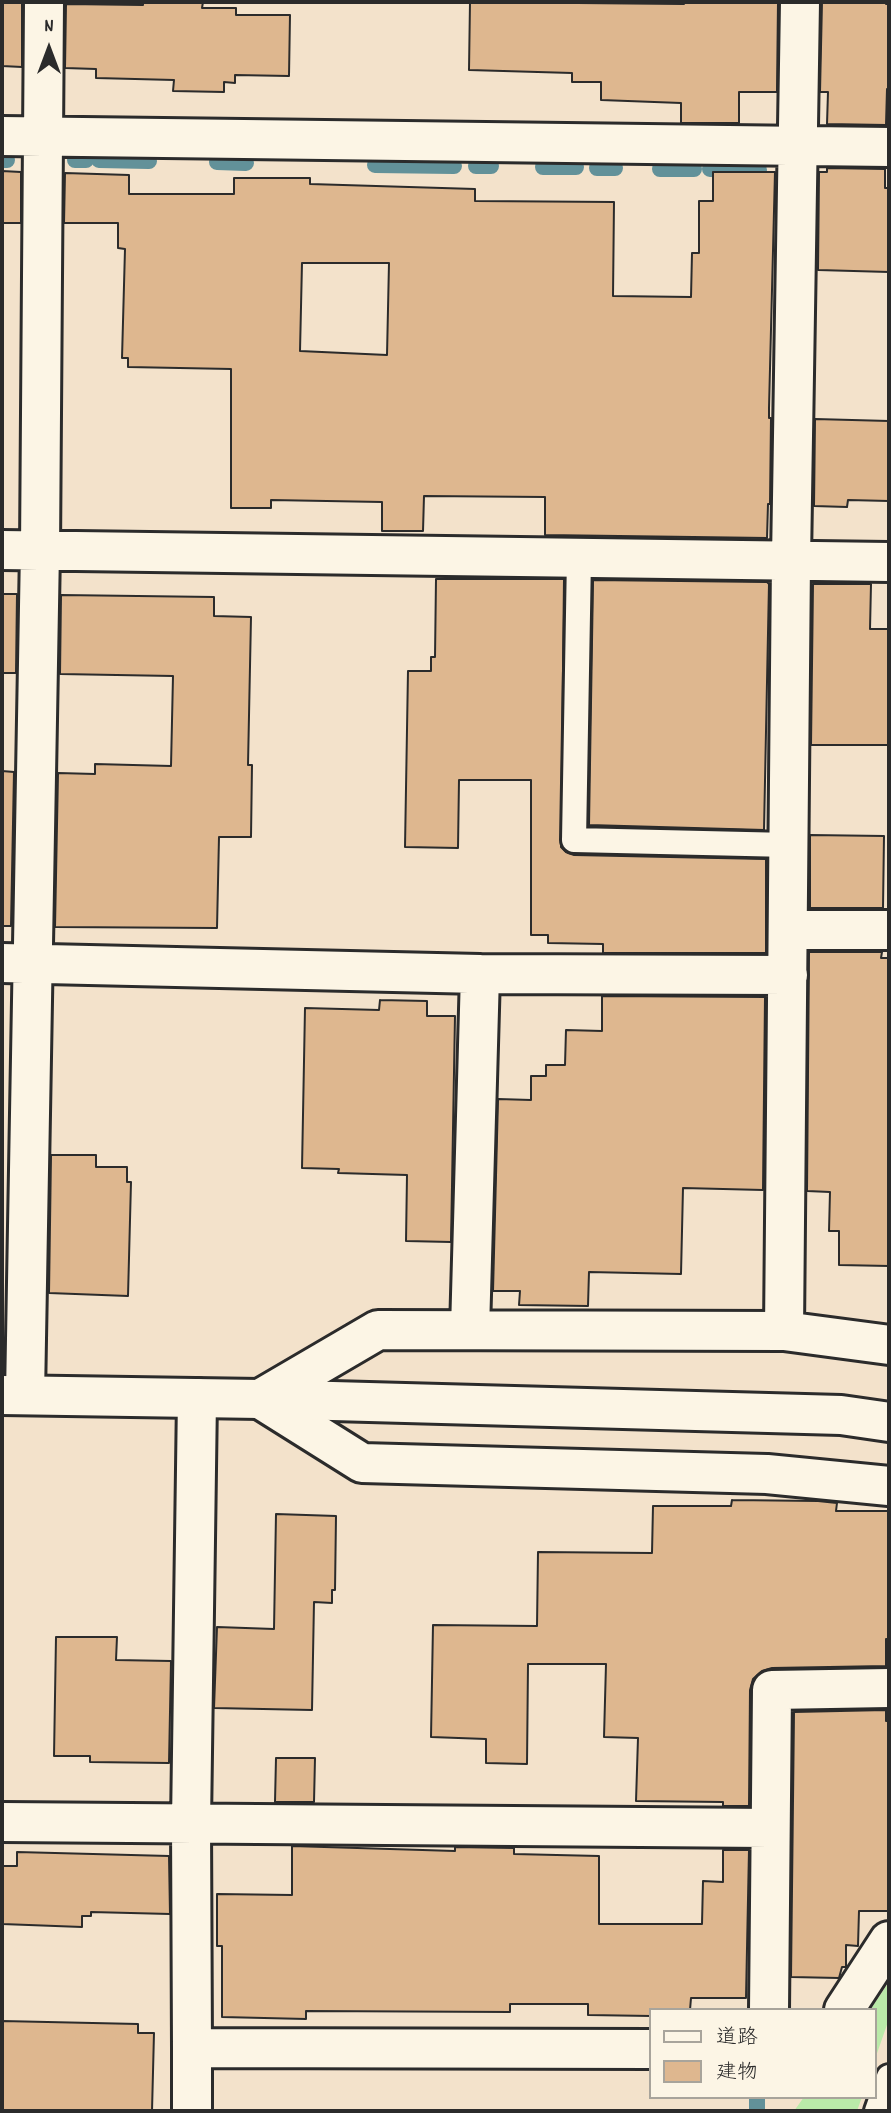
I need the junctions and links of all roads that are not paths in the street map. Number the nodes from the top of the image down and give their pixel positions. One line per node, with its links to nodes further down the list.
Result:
1 (44, 2): 4 (street)
2 (800, 2): 5 (street)
3 (2, 136): 4 (street)
4 (44, 137): 5 (street); 8 (street)
5 (800, 146): 6 (street); 10 (street)
6 (889, 147)
7 (2, 550): 8 (street)
8 (40, 550): 9 (street); 15 (street)
9 (579, 557): 10 (street); 12 (lane)
10 (791, 561): 11 (street); 12 (street)
11 (889, 562)
12 (789, 845): 13 (street)
13 (788, 930): 14 (street); 17 (street)
14 (889, 930)
15 (17, 963): 16 (street); 21 (street)
16 (480, 974): 17 (street); 18 (street)
17 (788, 975): 19 (street)
18 (470, 1330): 19 (street); 23 (street)
19 (784, 1331): 20 (street)
20 (889, 1345)
21 (13, 1395): 22 (street)
22 (197, 1398): 23 (street); 28 (street)
23 (260, 1399): 24 (street); 25 (street)
24 (889, 1422)
25 (889, 1486)
26 (889, 1688): 29 (street)
27 (2, 1822): 28 (street)
28 (191, 1823): 29 (street); 33 (street)
29 (769, 1828): 31 (street)
30 (889, 1941): 32 (street)
31 (769, 2008)
32 (845, 2008)
33 (192, 2048): 34 (street); 36 (street)
34 (650, 2049)
35 (889, 2077): 37 (lane)
36 (192, 2111)
37 (877, 2111)

